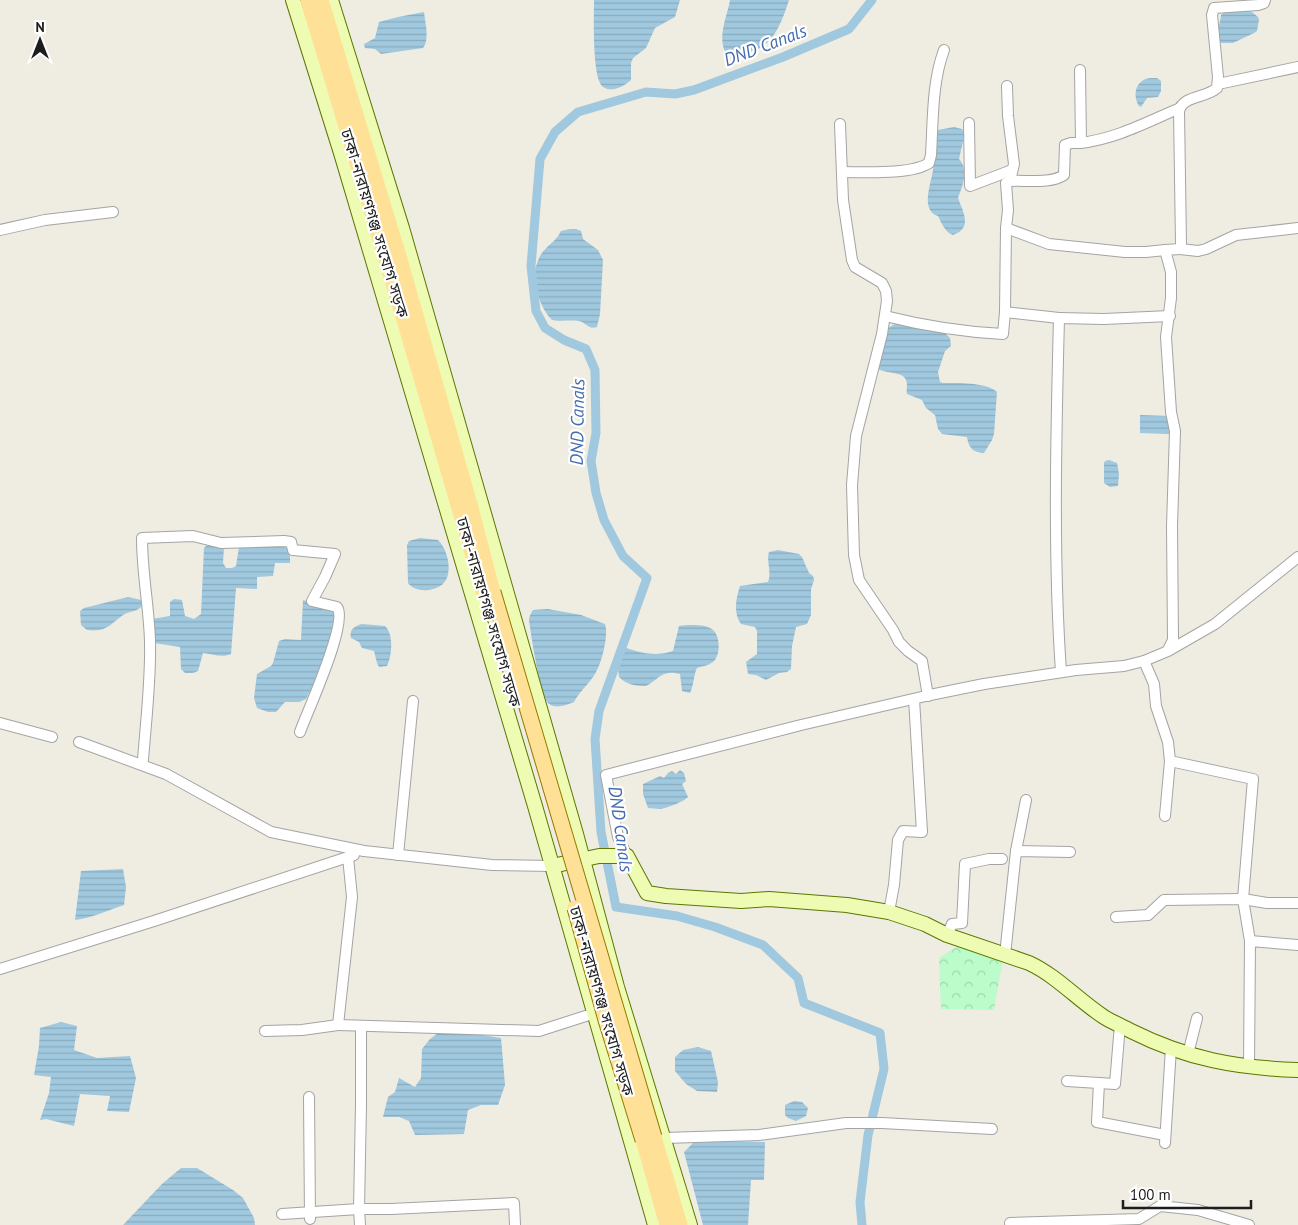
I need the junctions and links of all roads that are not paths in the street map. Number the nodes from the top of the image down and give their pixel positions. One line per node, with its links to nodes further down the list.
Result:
1 (294, 0): 7 (street)
2 (308, 0): 7 (main road, ঢাকা-নারায়ণগঞ্জ সংযোগ সড়ক)
3 (321, 0): 12 (main road, ঢাকা-নারায়ণগঞ্জ সংযোগ সড়ক)
4 (331, 0): 12 (street)
5 (1265, 0): 10 (street)
6 (944, 50): 18 (street)
7 (320, 60): 30 (main road, ঢাকা-নারায়ণগঞ্জ সংযোগ সড়ক)
8 (1298, 66): 10 (street)
9 (1080, 70): 16 (street)
10 (1218, 84): 13 (street)
11 (1007, 86): 17 (street)
12 (358, 102): 30 (main road, ঢাকা-নারায়ণগঞ্জ সংযোগ সড়ক)
13 (1180, 108): 16 (street); 24 (street)
14 (969, 123): 17 (street)
15 (840, 124): 18 (street)
16 (1080, 143): 19 (street)
17 (1012, 170): 19 (street)
18 (842, 172): 27 (street)
19 (1010, 181): 21 (street)
20 (113, 212): 23 (street)
21 (1006, 228): 25 (street); 26 (street)
22 (1298, 228): 24 (street)
23 (0, 230)
24 (1180, 249): 25 (street)
25 (1165, 250): 28 (street)
26 (1005, 312): 27 (street); 29 (street)
27 (886, 316): 36 (street)
28 (1170, 316): 29 (street); 33 (street)
29 (1059, 318): 35 (street)
30 (411, 326): 31 (main road, ঢাকা-নারায়ণগঞ্জ সংযোগ সড়ক); 31 (street)
31 (478, 556): 54 (street); 55 (street); 79 (main road, ঢাকা-নারায়ণগঞ্জ সংযোগ সড়ক, bridge)
32 (1298, 557): 33 (street)
33 (1168, 651): 34 (street)
34 (1144, 661): 35 (street); 44 (street)
35 (1062, 672): 36 (street)
36 (928, 696): 37 (street)
37 (914, 699): 51 (street); 58 (street)
38 (412, 701): 50 (street)
39 (0, 723): 41 (street)
40 (300, 732): 43 (street)
41 (52, 737)
42 (79, 742): 47 (street)
43 (143, 760)
44 (1170, 761): 46 (street); 56 (street)
45 (1026, 800): 48 (street)
46 (1165, 816)
47 (364, 851): 50 (street); 52 (street)
48 (1016, 851): 49 (street); 63 (street)
49 (1070, 852)
50 (398, 855): 55 (street)
51 (622, 856): 54 (street); 58 (street)
52 (348, 857): 64 (street); 67 (street)
53 (1002, 858): 60 (street)
54 (582, 859): 55 (street); 79 (street)
55 (552, 866): 65 (street)
56 (1243, 898): 57 (street); 59 (street); 61 (street)
57 (1298, 903)
58 (889, 912): 60 (street)
59 (1116, 917)
60 (947, 935): 63 (street)
61 (1250, 941): 62 (street); 73 (street)
62 (1298, 945)
63 (1005, 955): 68 (street)
64 (0, 969)
65 (595, 1013): 69 (street); 80 (street)
66 (1196, 1018): 72 (street)
67 (338, 1025): 69 (street); 70 (street)
68 (1120, 1025): 71 (street); 76 (street)
69 (361, 1026): 81 (street)
70 (265, 1031)
71 (1171, 1048): 72 (street); 76 (street)
72 (1188, 1054): 73 (street)
73 (1249, 1067): 74 (street)
74 (1298, 1070)
75 (1067, 1081): 76 (street)
76 (1099, 1083)
77 (309, 1097): 83 (street)
78 (992, 1128): 79 (street)
79 (653, 1138): 80 (main road, ঢাকা-নারায়ণগঞ্জ সংযোগ সড়ক)
80 (659, 1178): 87 (street); 88 (main road, ঢাকা-নারায়ণগঞ্জ সংযোগ সড়ক); 89 (main road, ঢাকা-নারায়ণগঞ্জ সংযোগ সড়ক); 90 (street)
81 (359, 1209): 83 (street); 85 (street); 86 (street)
82 (282, 1214): 83 (street)
83 (309, 1215)
84 (1010, 1223): 91 (street)
85 (360, 1225)
86 (515, 1225)
87 (655, 1225)
88 (667, 1225)
89 (680, 1225)
90 (690, 1225)
91 (1249, 1225)

